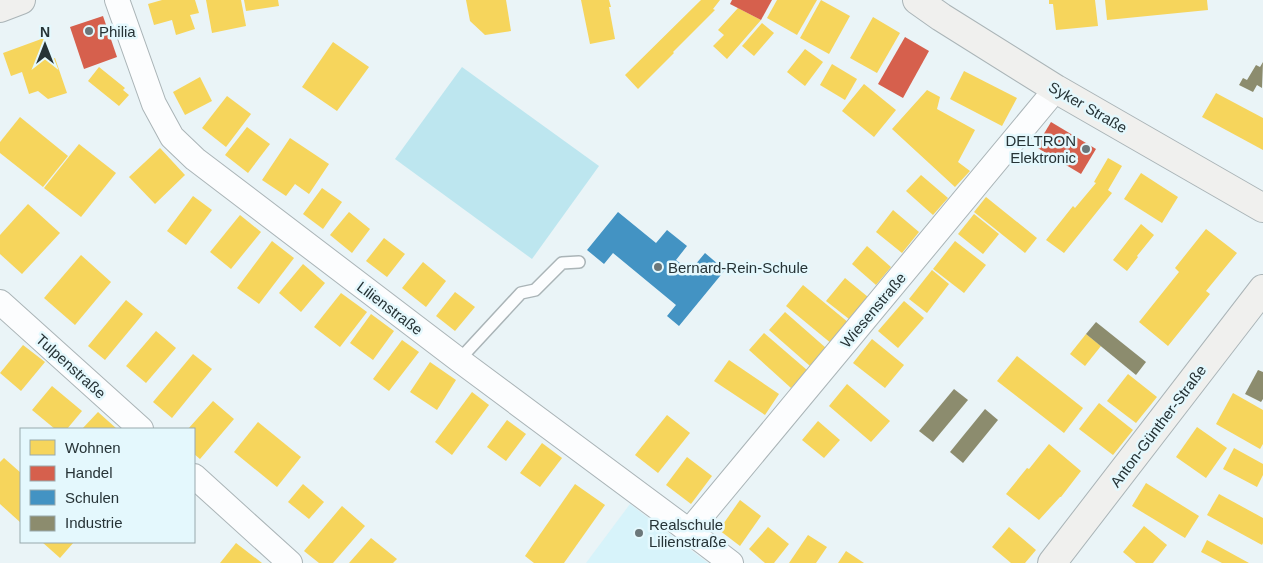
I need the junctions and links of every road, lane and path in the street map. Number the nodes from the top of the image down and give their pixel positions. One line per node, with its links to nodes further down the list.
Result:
1 (21, 0): 4 (main road)
2 (117, 0): 10 (street, Lilienstraße)
3 (917, 0): 5 (main road, Syker Straße)
4 (0, 8)
5 (1056, 89): 6 (main road, Syker Straße); 13 (street, Wiesenstraße)
6 (1263, 208)
7 (579, 262): 10 (lane)
8 (1263, 289): 16 (main road, Anton-Günther-Straße)
9 (0, 302): 11 (street, Tulpenstraße)
10 (459, 360): 13 (street, Lilienstraße)
11 (141, 428)
12 (195, 477): 14 (street)
13 (689, 531): 15 (street, Lilienstraße)
14 (290, 563)
15 (730, 563)
16 (1052, 563)

